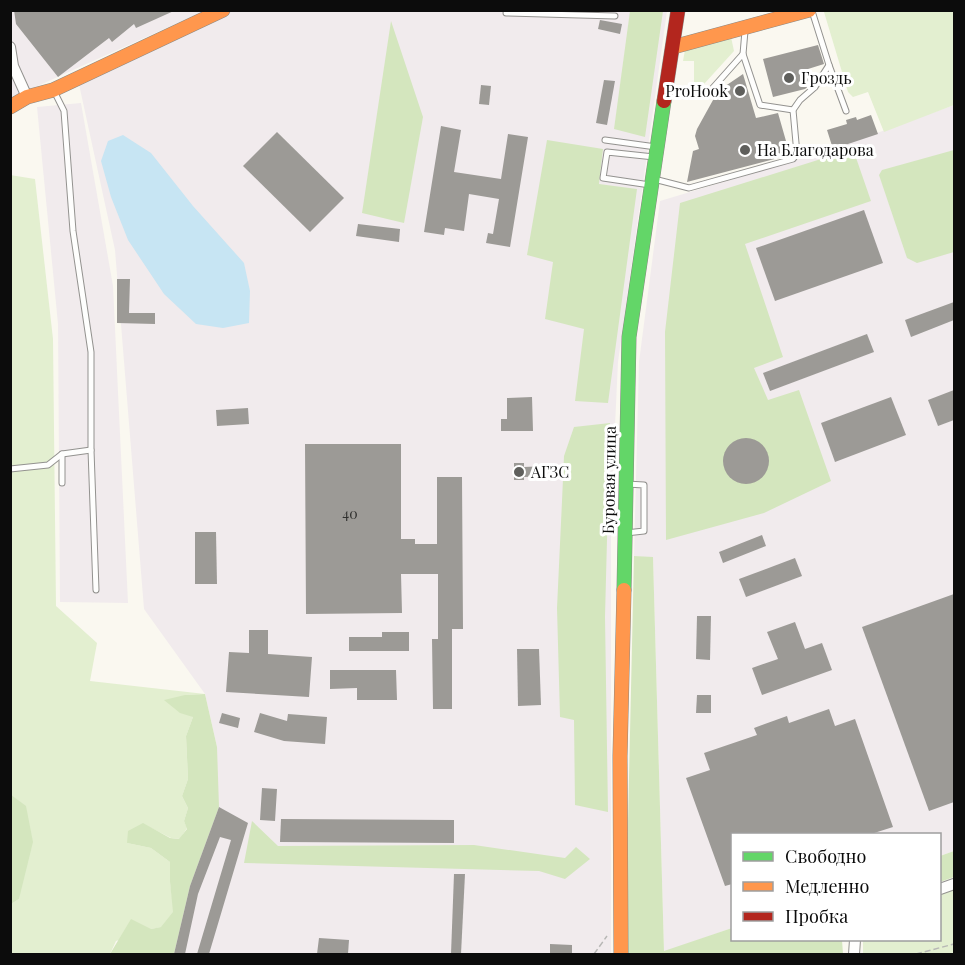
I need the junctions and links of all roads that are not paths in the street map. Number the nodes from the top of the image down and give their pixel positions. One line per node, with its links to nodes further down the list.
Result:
1 (223, 10): 11 (main road)
2 (678, 10): 8 (main road, Буровая улица)
3 (811, 10): 6 (main road); 10 (lane)
4 (506, 13): 5 (lane)
5 (615, 16)
6 (745, 28): 8 (main road); 9 (lane)
7 (10, 47): 13 (street)
8 (673, 47): 18 (main road, Буровая улица)
9 (744, 54): 12 (lane); 15 (lane)
10 (829, 65): 15 (lane); 16 (lane)
11 (53, 90): 13 (main road); 20 (lane)
12 (710, 91)
13 (27, 96): 14 (main road)
14 (10, 107)
15 (793, 110): 19 (lane)
16 (846, 111)
17 (604, 140): 18 (lane)
18 (657, 152): 19 (main road, Буровая улица); 19 (lane)
19 (652, 182): 24 (main road, Буровая улица)
20 (91, 450): 21 (lane); 26 (lane)
21 (62, 454): 22 (lane); 23 (lane)
22 (10, 470)
23 (63, 483)
24 (625, 483): 25 (main road, Буровая улица); 25 (lane)
25 (624, 533): 27 (main road, Буровая улица)
26 (96, 590)
27 (621, 954)

